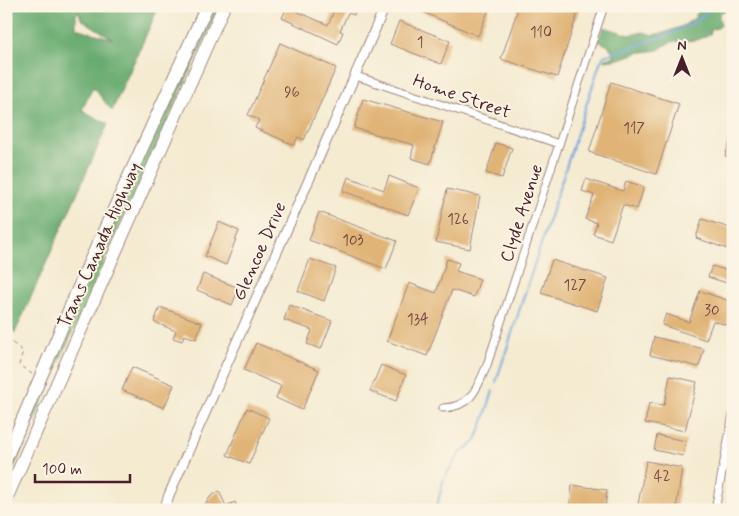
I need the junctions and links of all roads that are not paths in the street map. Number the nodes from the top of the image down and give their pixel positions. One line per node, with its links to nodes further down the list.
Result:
1 (207, 6): 7 (highway, Trans Canada Highway)
2 (224, 6): 11 (highway, Trans Canada Highway)
3 (385, 6): 5 (street, Glencoe Drive)
4 (604, 6): 6 (street, Clyde Avenue)
5 (356, 76): 6 (street, Home Street); 15 (street, Glencoe Drive)
6 (559, 144): 8 (street, Clyde Avenue)
7 (82, 280): 10 (highway); 12 (highway, Trans Canada Highway)
8 (443, 408)
9 (733, 414): 16 (street)
10 (6, 442)
11 (24, 456): 13 (highway, Trans Canada Highway); 14 (highway)
12 (6, 458)
13 (6, 498)
14 (8, 510)
15 (164, 510)
16 (715, 510)

